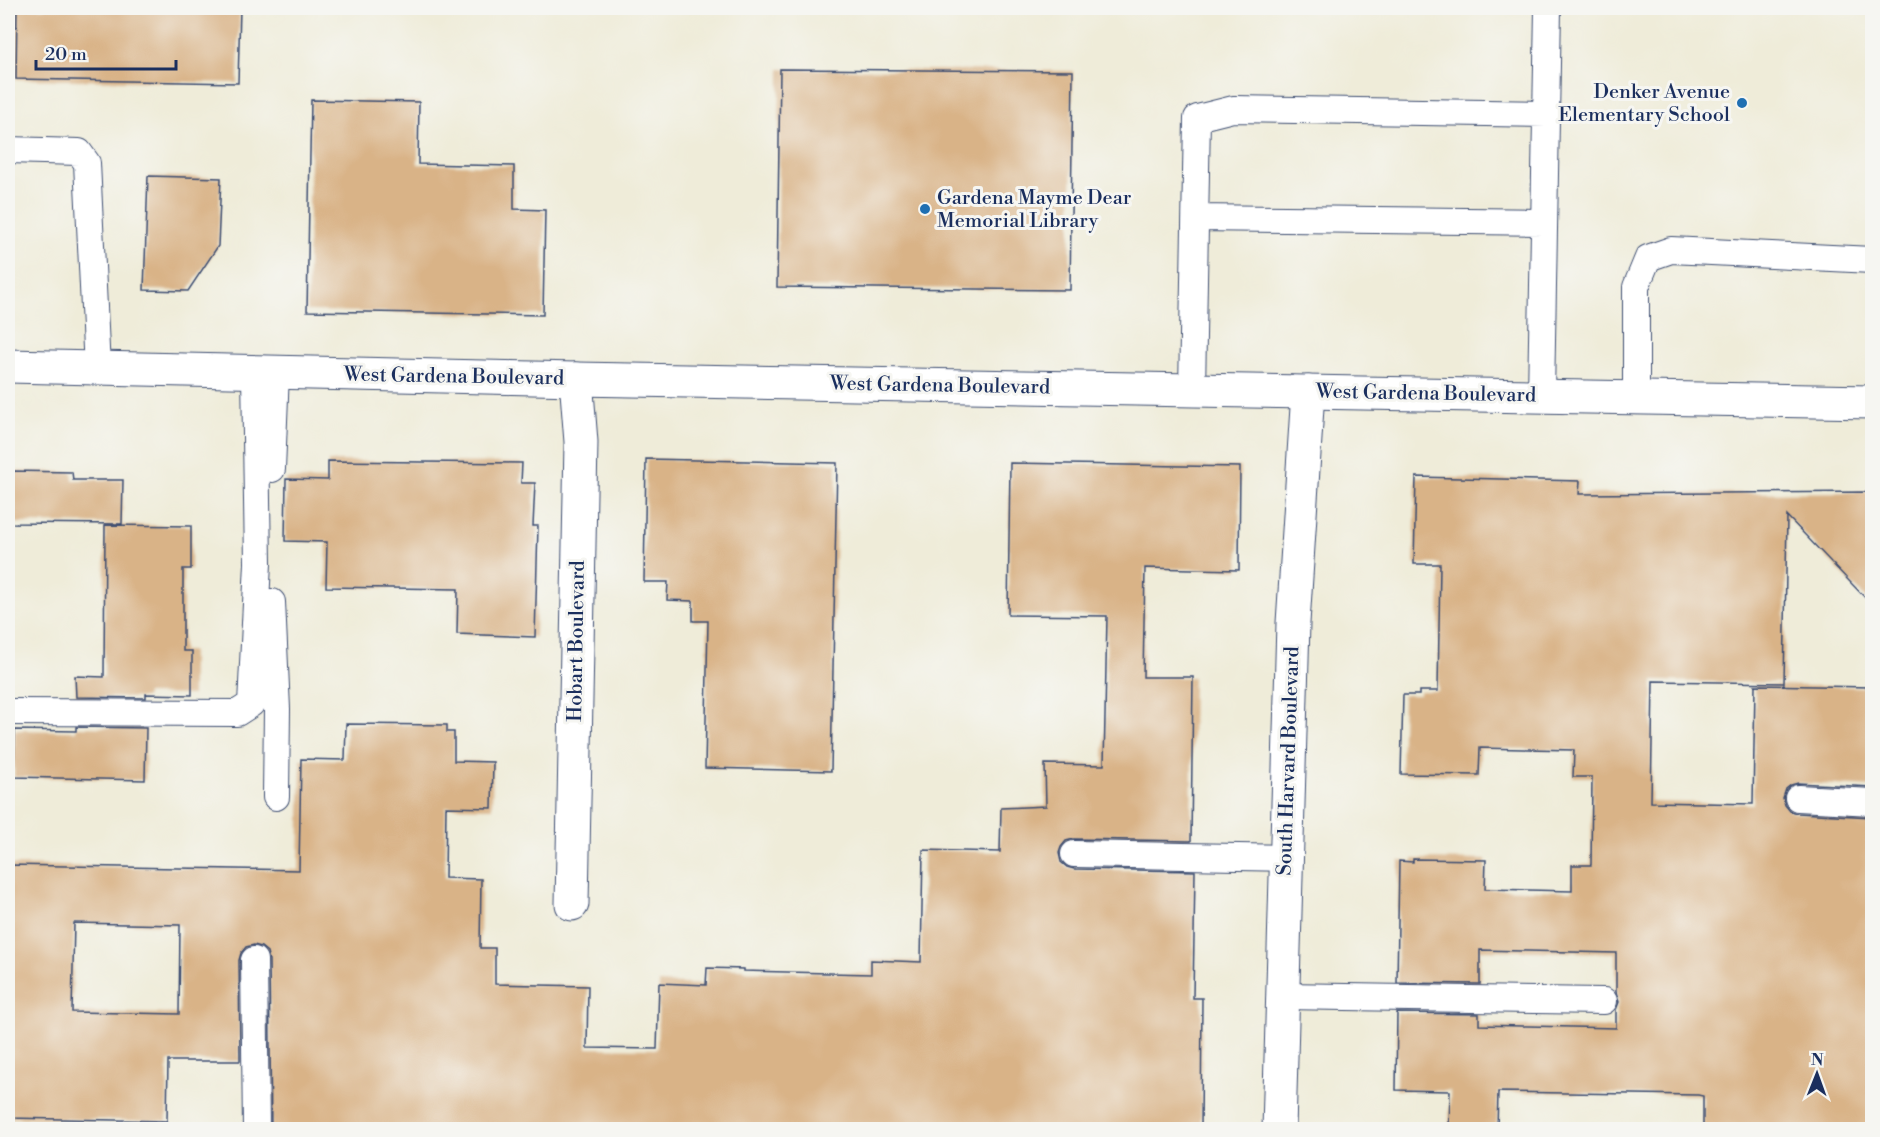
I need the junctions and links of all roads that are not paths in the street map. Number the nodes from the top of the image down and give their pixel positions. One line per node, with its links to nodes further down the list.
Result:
1 (1548, 8): 2 (lane)
2 (1546, 114): 4 (lane); 5 (lane)
3 (8, 150): 8 (lane)
4 (1196, 218): 5 (lane); 11 (lane)
5 (1544, 222): 13 (lane)
6 (1872, 260): 14 (lane)
7 (8, 366): 8 (main road, West Gardena Boulevard)
8 (97, 369): 9 (main road, West Gardena Boulevard)
9 (266, 373): 10 (main road, West Gardena Boulevard); 16 (lane); 17 (lane)
10 (576, 379): 11 (main road, West Gardena Boulevard); 22 (main road, Hobart Boulevard)
11 (1192, 390): 12 (main road, West Gardena Boulevard)
12 (1308, 392): 13 (main road, West Gardena Boulevard); 21 (main road, South Harvard Boulevard)
13 (1541, 396): 14 (main road, West Gardena Boulevard)
14 (1636, 398): 15 (main road, West Gardena Boulevard)
15 (1872, 402)
16 (8, 712)
17 (276, 797)
18 (1798, 798): 19 (lane)
19 (1872, 802)
20 (1074, 854): 21 (lane)
21 (1287, 858): 24 (main road, South Harvard Boulevard)
22 (572, 904)
23 (254, 960): 26 (lane)
24 (1283, 996): 25 (lane); 27 (main road, South Harvard Boulevard)
25 (1604, 1001)
26 (256, 1130)
27 (1279, 1130)

